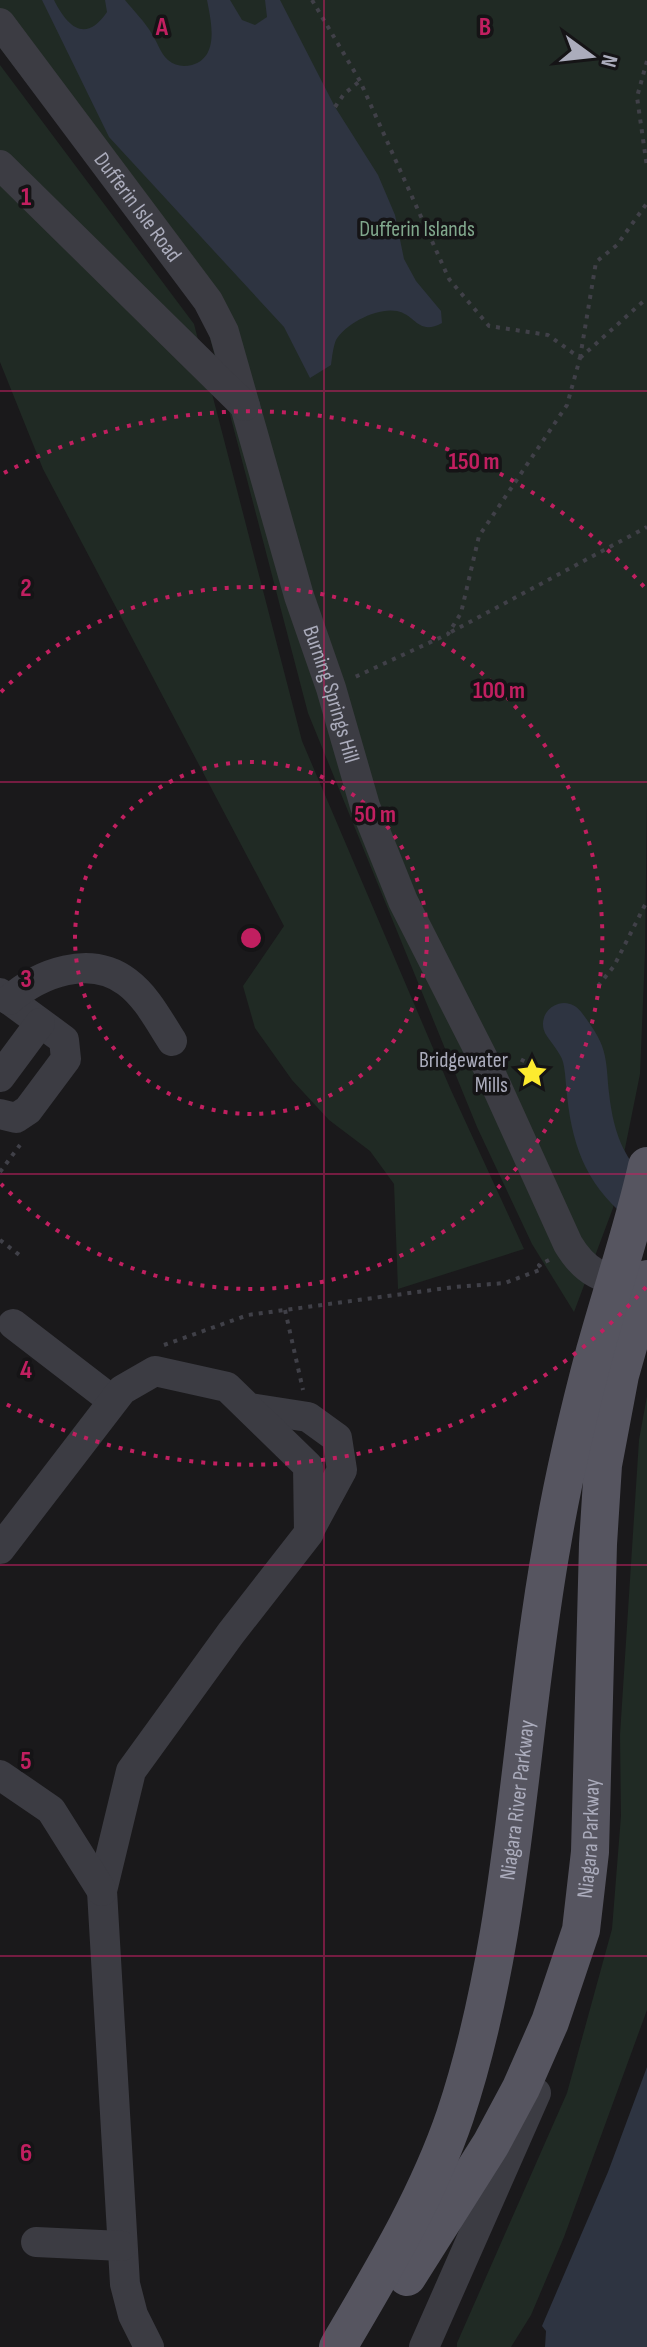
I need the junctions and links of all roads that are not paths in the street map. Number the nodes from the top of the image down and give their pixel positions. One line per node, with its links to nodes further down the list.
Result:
1 (0, 23): 3 (street, Dufferin Isle Road)
2 (0, 165): 3 (street)
3 (247, 407): 10 (street, Burning Springs Hill)
4 (5, 997): 5 (street); 6 (street)
5 (40, 1023): 7 (street); 8 (street)
6 (172, 1041)
7 (0, 1077)
8 (0, 1114)
9 (647, 1166): 10 (main road, Niagara River Parkway)
10 (636, 1283): 18 (main road, Niagara Parkway); 22 (main road, Niagara River Parkway)
11 (13, 1324): 12 (street)
12 (113, 1401): 13 (street); 15 (street)
13 (249, 1408): 14 (street); 14 (street)
14 (309, 1533): 17 (street)
15 (0, 1549)
16 (0, 1775): 17 (street)
17 (102, 1891): 20 (street)
18 (581, 1930): 23 (main road, Niagara Parkway); 24 (street)
19 (36, 2242): 20 (street)
20 (122, 2246): 21 (street)
21 (149, 2347)
22 (338, 2347)
23 (363, 2347)
24 (424, 2347)

